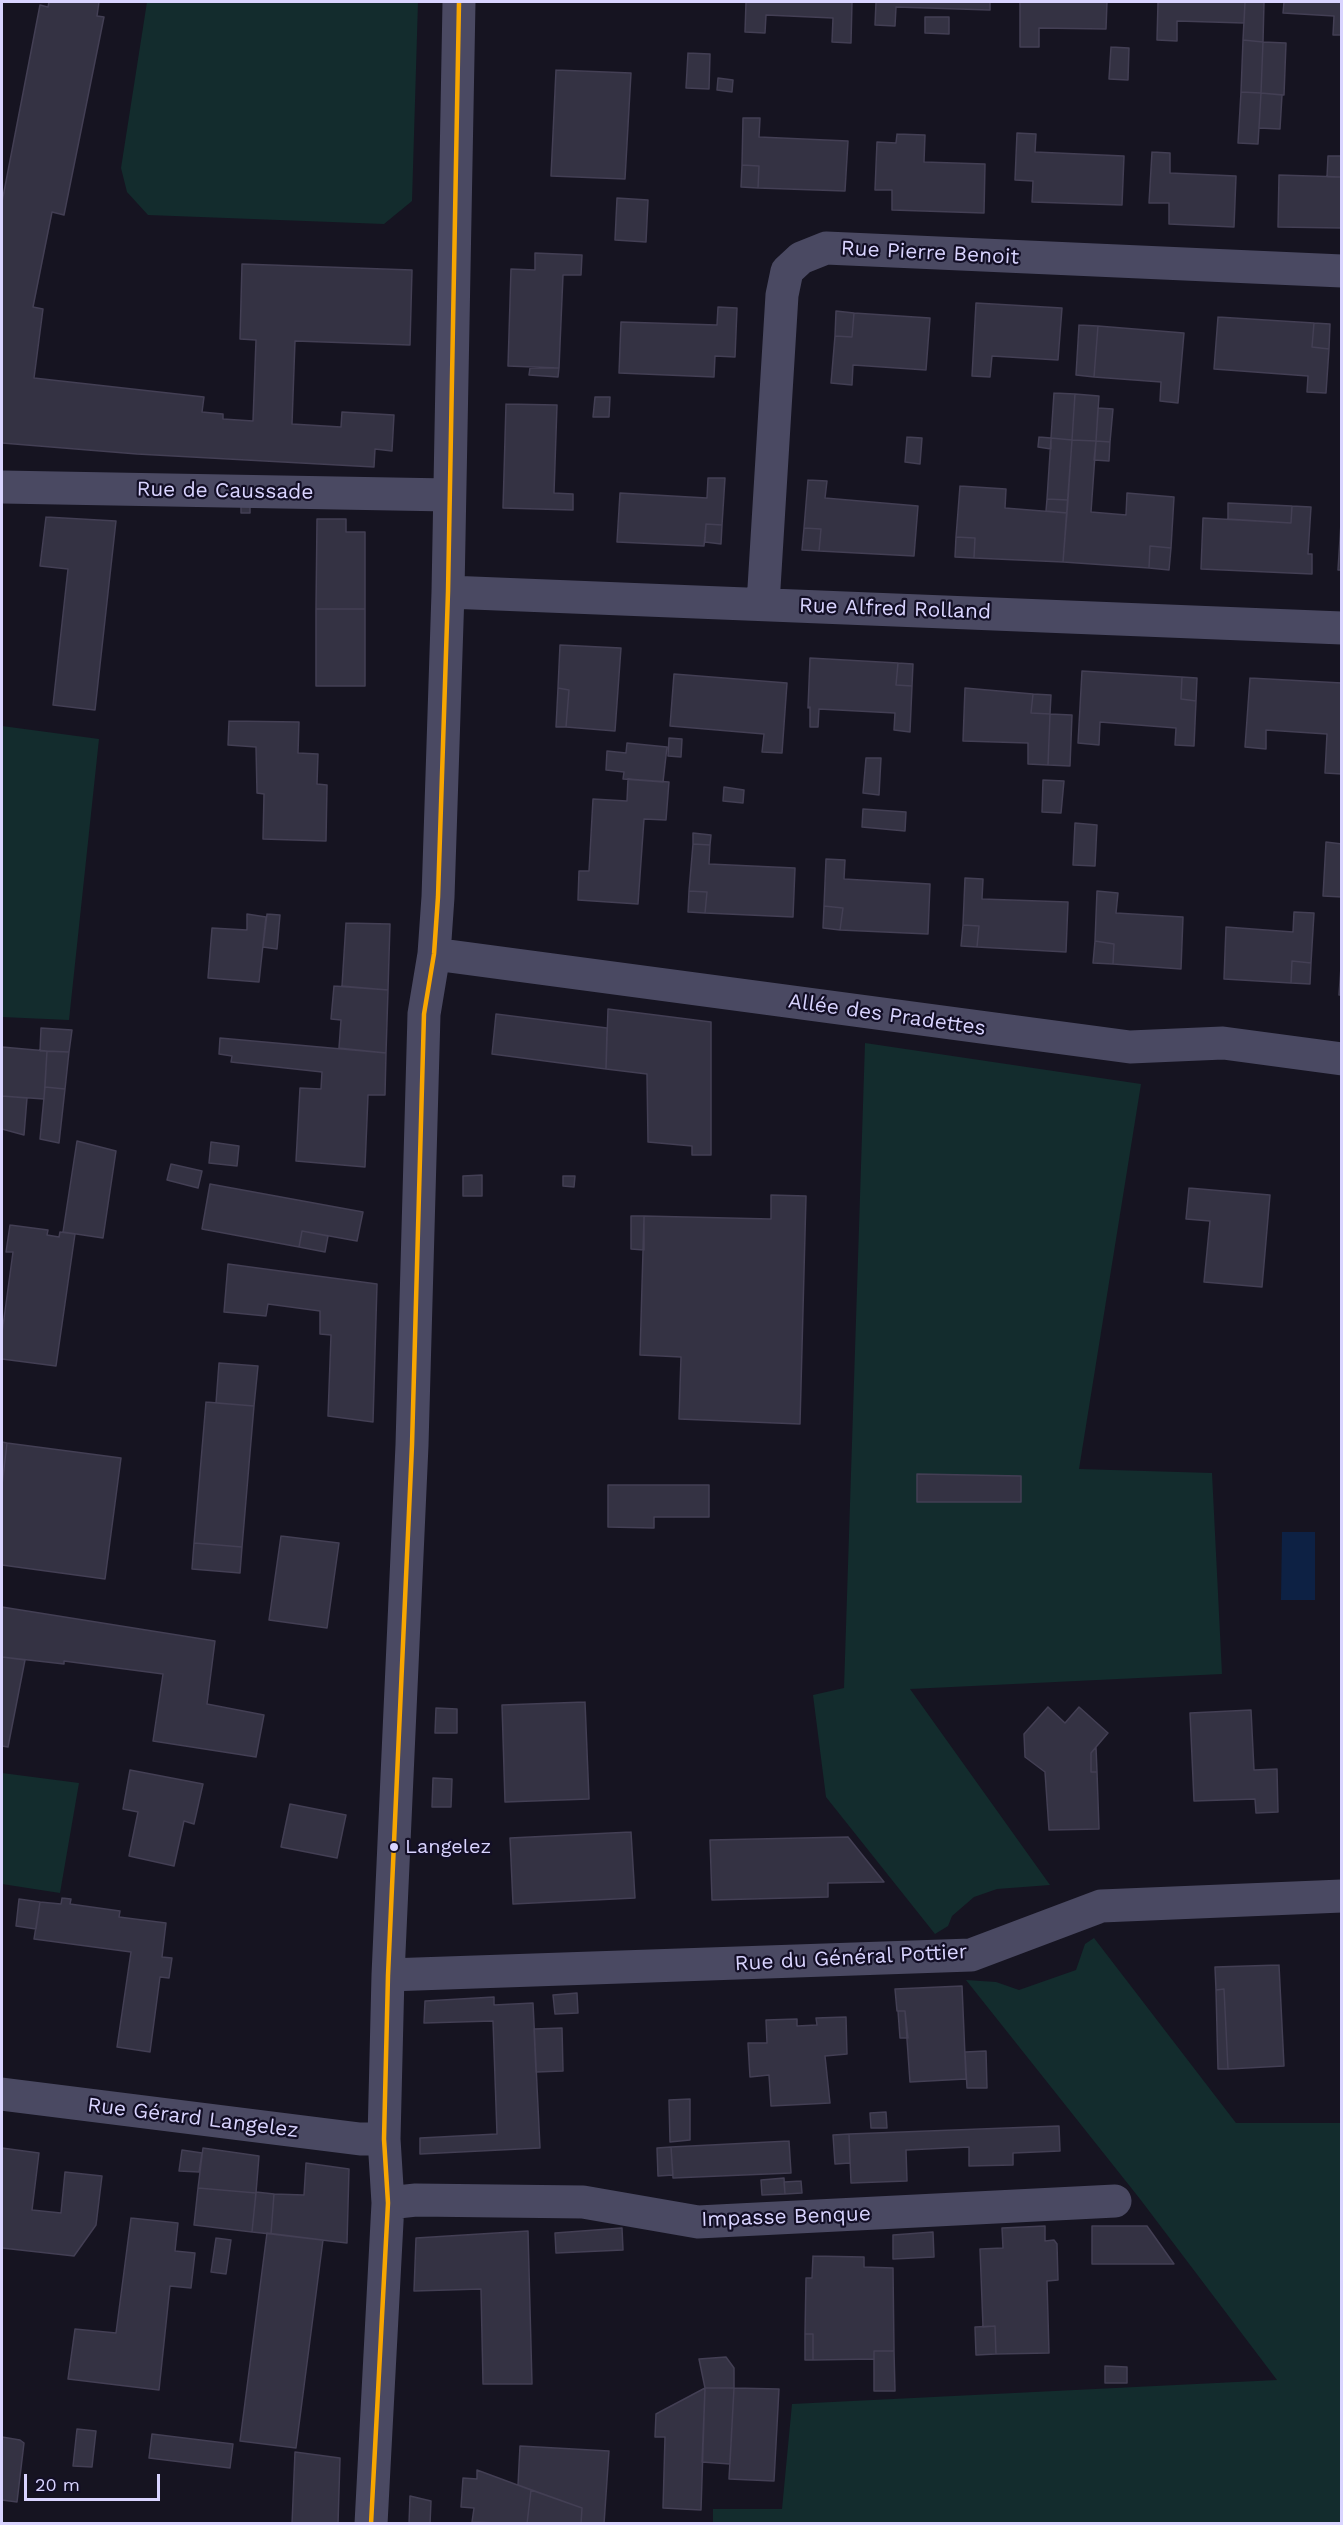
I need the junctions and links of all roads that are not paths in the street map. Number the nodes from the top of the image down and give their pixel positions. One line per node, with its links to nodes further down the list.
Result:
1 (459, 2): 4 (street)
2 (1341, 271): 6 (street, Rue Pierre Benoit)
3 (2, 487): 4 (street, Rue de Caussade)
4 (449, 495): 5 (street)
5 (448, 592): 6 (street, Rue Alfred Rolland); 8 (street)
6 (764, 604): 7 (street, Rue Alfred Rolland)
7 (1341, 628)
8 (434, 954): 9 (street, Allée des Pradettes); 11 (street)
9 (1341, 1059)
10 (1341, 1896): 11 (street, Rue du Général Pottier)
11 (388, 1975): 13 (street)
12 (2, 2094): 13 (street, Rue Gérard Langelez)
13 (384, 2139): 15 (street)
14 (1115, 2201): 15 (street, Impasse Benque)
15 (388, 2203): 16 (street)
16 (371, 2523)

